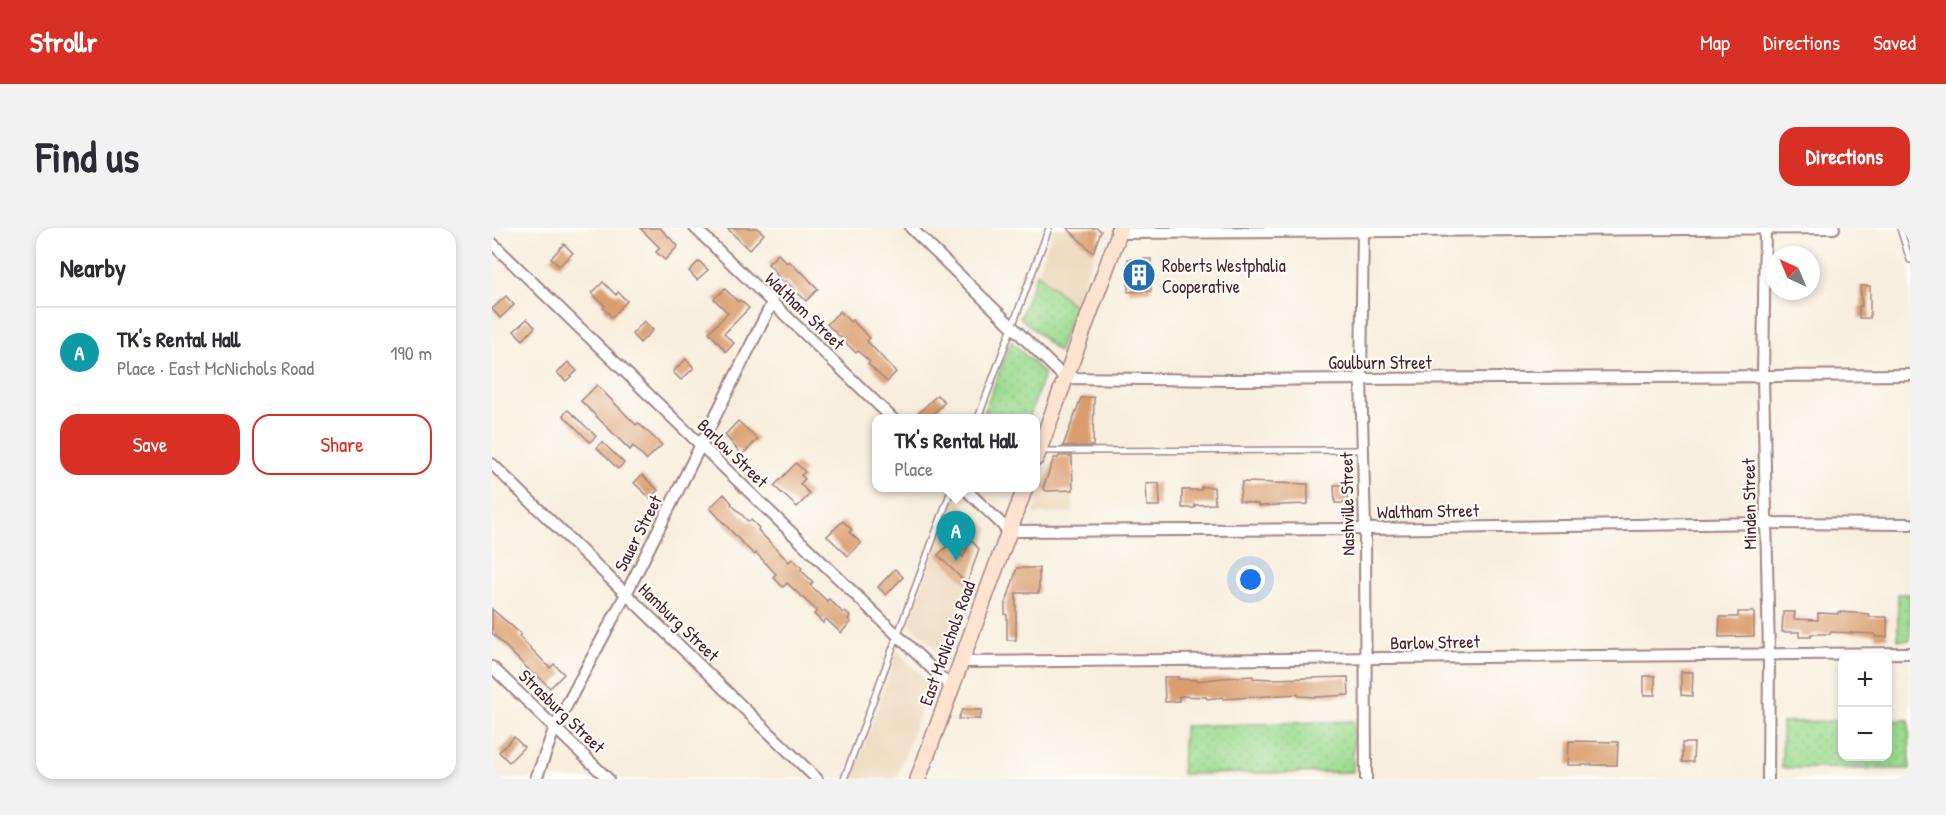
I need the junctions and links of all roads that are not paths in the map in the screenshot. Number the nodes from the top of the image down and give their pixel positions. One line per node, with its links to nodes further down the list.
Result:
1 (695, 228): 11 (street, Waltham Street)
2 (911, 228): 12 (street)
3 (1049, 228): 12 (lane)
4 (1834, 228): 6 (street)
5 (1900, 228): 10 (lane)
6 (1765, 229): 8 (street); 14 (street, Minden Street)
7 (1118, 230): 8 (street); 15 (street)
8 (1363, 230): 16 (street, Nashville Street)
9 (492, 243): 19 (street, Barlow Street)
10 (1910, 260)
11 (772, 303): 17 (street, Waltham Street); 19 (street, Sauer Street)
12 (1012, 326): 15 (street); 18 (lane)
13 (1910, 375): 14 (street, Goulburn Street)
14 (1763, 376): 16 (street, Goulburn Street); 27 (street, Minden Street)
15 (1065, 378): 16 (street, Goulburn Street); 20 (street)
16 (1361, 379): 21 (street, Nashville Street)
17 (888, 414)
18 (979, 414)
19 (701, 445): 31 (street, Sauer Street); 32 (street, Barlow Street)
20 (1040, 447)
21 (1363, 450): 22 (lane); 29 (street, Nashville Street)
22 (1040, 455)
23 (492, 464): 31 (street, Hamburg Street)
24 (951, 492): 32 (lane)
25 (968, 492): 30 (street)
26 (1024, 492): 30 (street, East McNichols Road)
27 (1766, 523): 28 (street, Waltham Street); 29 (street, Waltham Street); 34 (street, Minden Street)
28 (1910, 524)
29 (1365, 529): 30 (street, Waltham Street); 35 (street, Nashville Street)
30 (1009, 531): 36 (street, East McNichols Road)
31 (626, 594): 39 (street, Sauer Street); 42 (street, Hamburg Street)
32 (898, 636): 38 (street, Barlow Street); 43 (lane)
33 (1910, 653): 34 (street, Barlow Street)
34 (1769, 654): 35 (street, Barlow Street); 46 (street, Minden Street)
35 (1365, 659): 36 (street, Barlow Street); 45 (street, Nashville Street)
36 (961, 662): 38 (street, East McNichols Road)
37 (492, 666): 39 (street, Strasburg Street)
38 (951, 688): 44 (street, East McNichols Road)
39 (555, 728): 40 (street, Sauer Street); 41 (street, Strasburg Street)
40 (536, 779)
41 (609, 779)
42 (817, 779)
43 (844, 779)
44 (918, 779)
45 (1366, 779)
46 (1768, 779)

